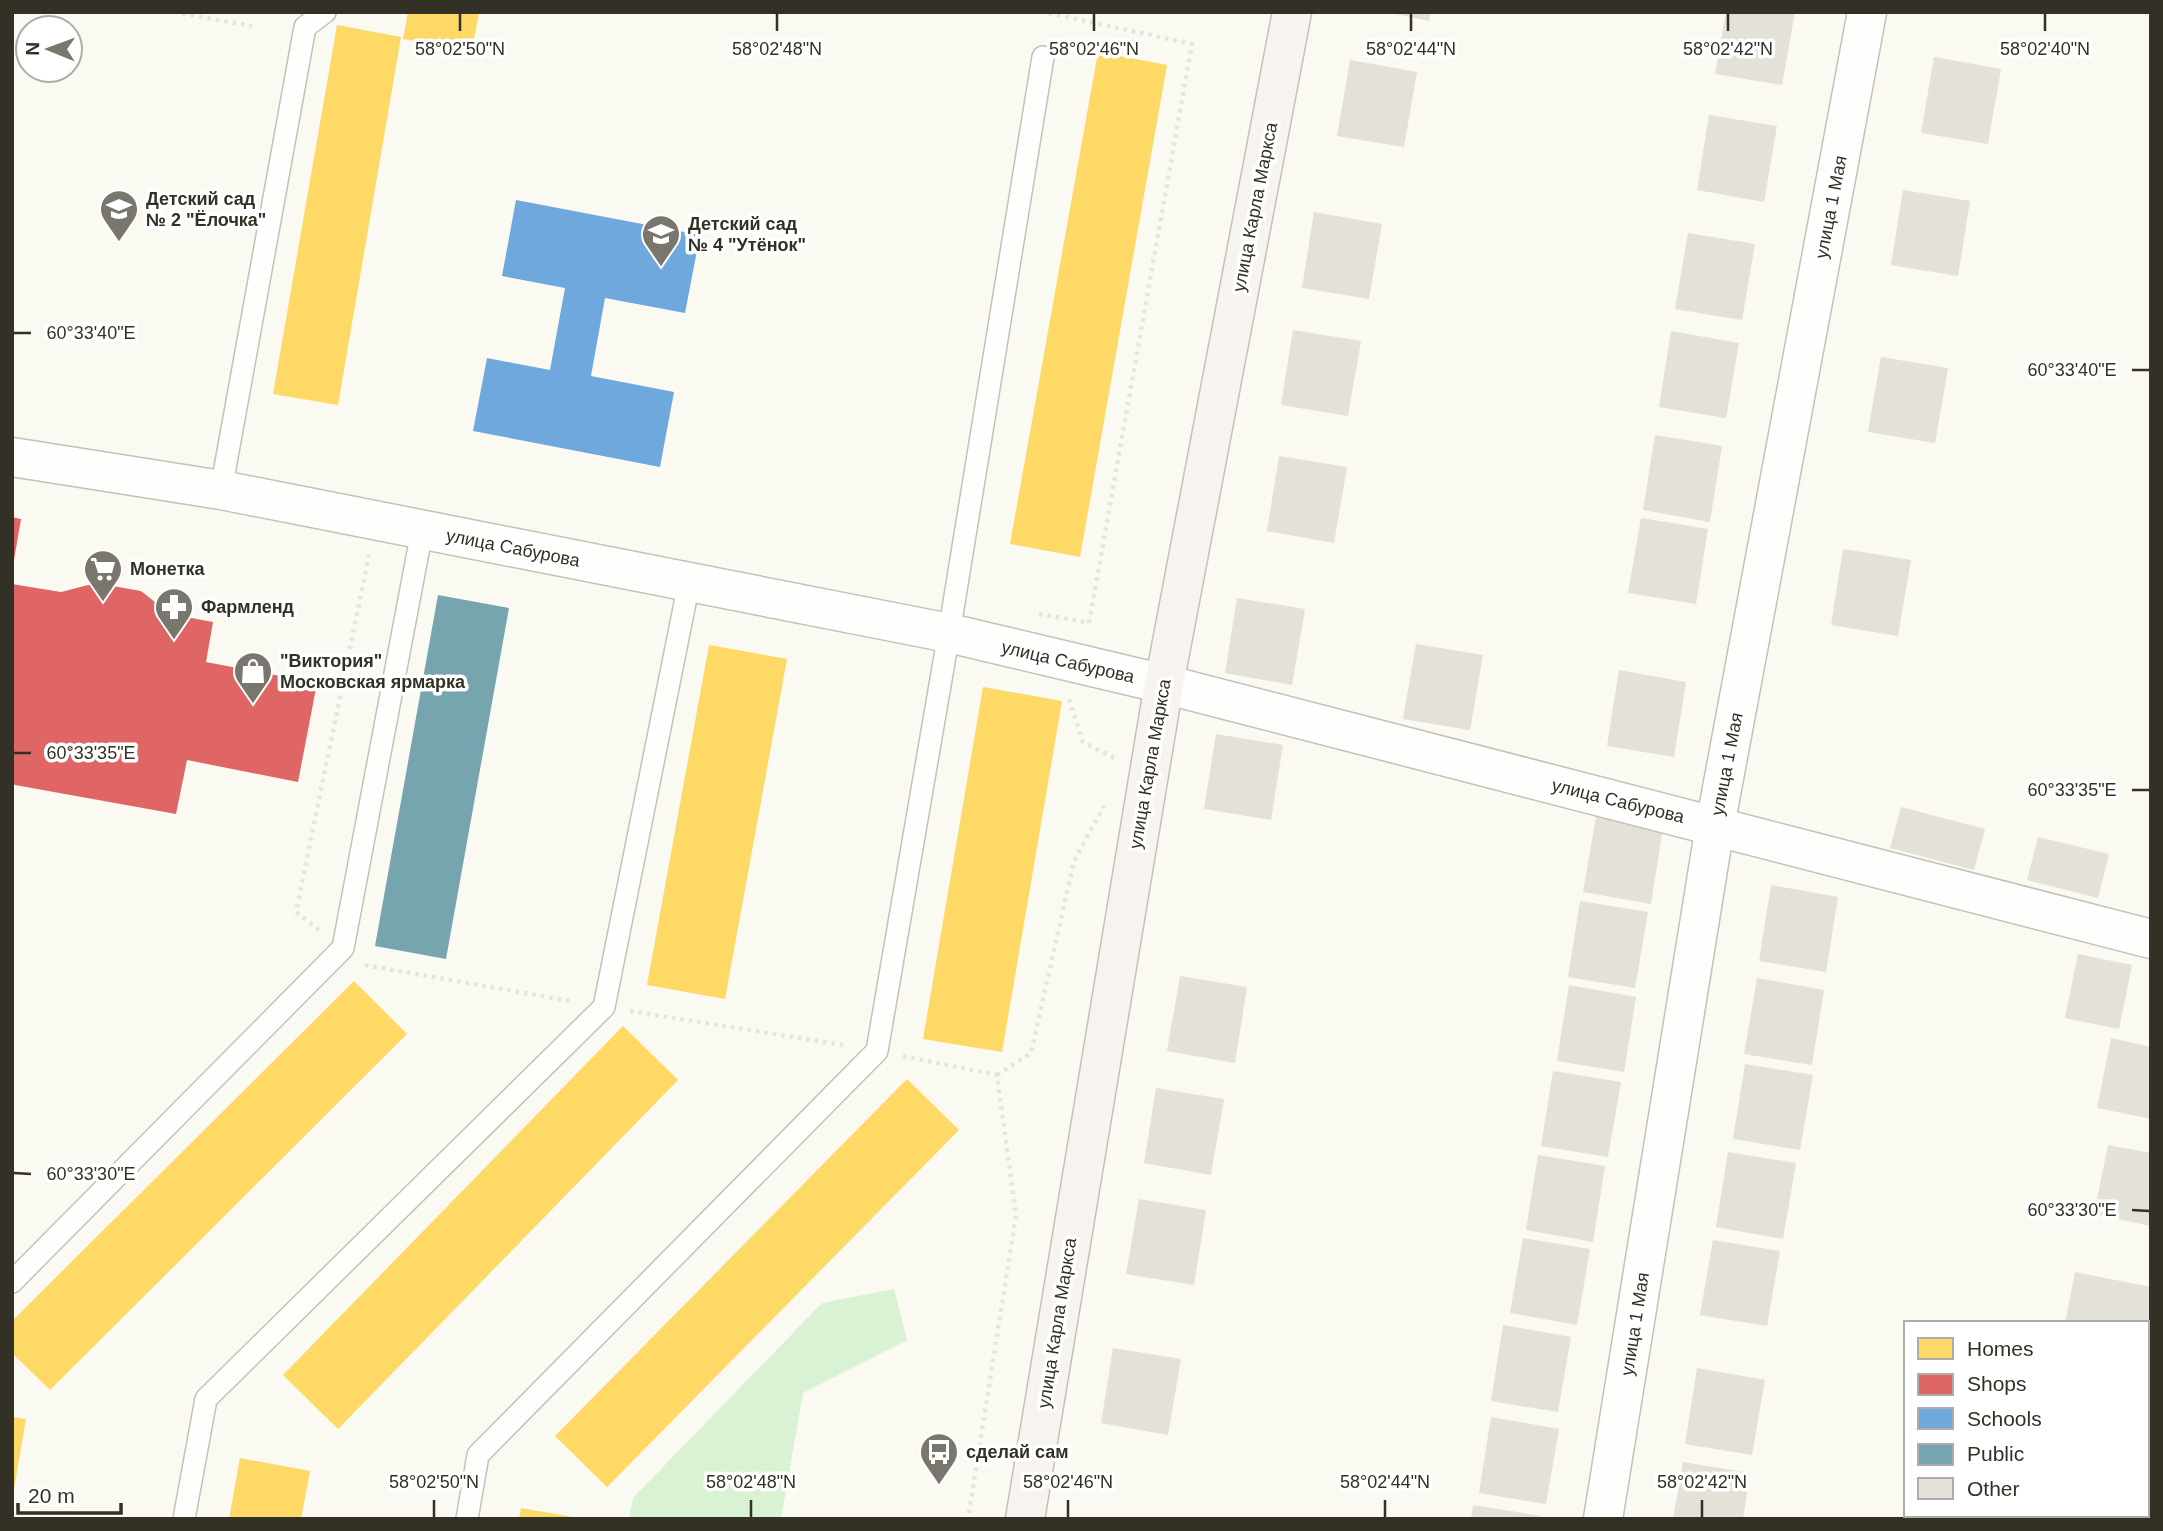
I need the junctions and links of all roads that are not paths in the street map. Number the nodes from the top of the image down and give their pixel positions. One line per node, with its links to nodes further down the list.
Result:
1 (325, 12): 6 (lane)
2 (1292, 12): 10 (street, улица Карла Маркса)
3 (1867, 12): 11 (street, улица 1 Мая)
4 (1043, 57): 9 (lane)
5 (12, 457): 6 (street, улица Сабурова)
6 (221, 490): 7 (street, улица Сабурова)
7 (422, 531): 8 (street, улица Сабурова); 13 (lane)
8 (689, 583): 9 (street, улица Сабурова); 14 (lane)
9 (949, 633): 10 (street, улица Сабурова); 15 (lane)
10 (1164, 684): 11 (street, улица Сабурова); 16 (street, улица Карла Маркса)
11 (1715, 826): 12 (street, улица Сабурова); 17 (street, улица 1 Мая)
12 (2151, 939)
13 (12, 1282)
14 (184, 1519)
15 (467, 1519)
16 (1025, 1519)
17 (1603, 1519)

